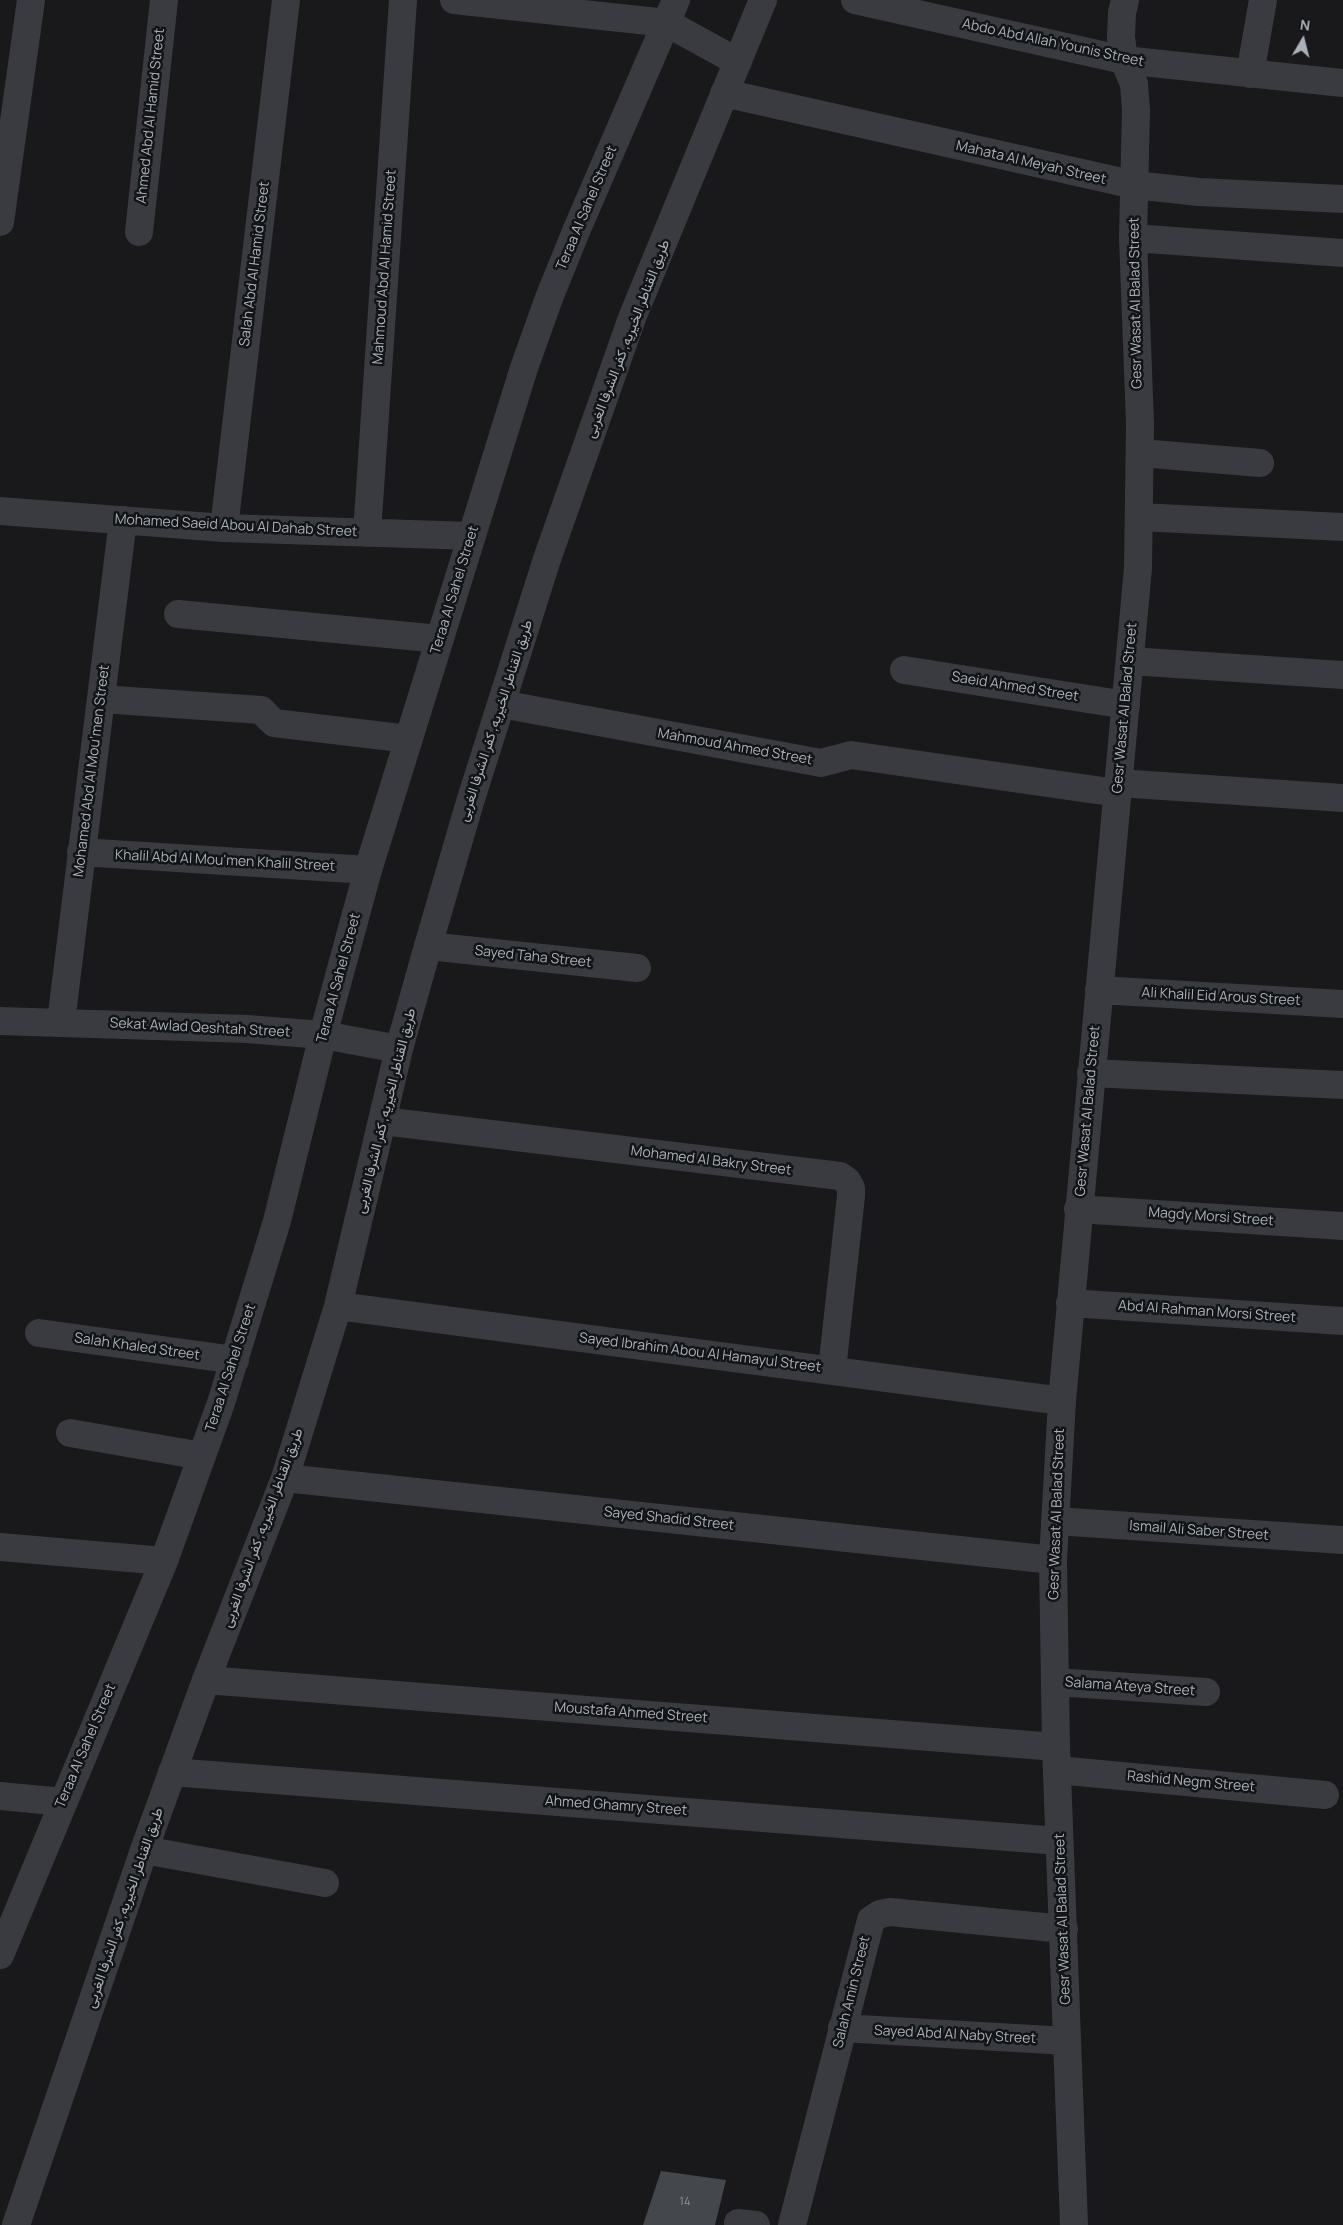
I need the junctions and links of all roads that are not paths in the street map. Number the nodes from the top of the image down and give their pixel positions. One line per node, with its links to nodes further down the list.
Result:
1 (31, 0): 19 (street)
2 (164, 0): 20 (street, Ahmed Abd Al Hamid Street)
3 (286, 0): 29 (street, Salah Abd Al Hamid Street)
4 (403, 0): 30 (street, Mahmoud Abd Al Hamid Street)
5 (454, 0): 11 (street)
6 (763, 0): 12 (street, طريق القناطر الخيريه, كفر الشرفا الغربى)
7 (855, 0): 10 (street, Abdo Abd Allah Younis Street)
8 (1125, 0): 13 (street, Gesr Wasat Al Balad Street)
9 (1263, 0): 14 (street)
10 (942, 10): 13 (street, Abdo Abd Allah Younis Street)
11 (674, 17): 12 (street); 31 (street, Teraa Al Sahel Street)
12 (729, 56): 16 (street, طريق القناطر الخيريه, كفر الشرفا الغربى)
13 (1124, 60): 14 (street, Abdo Abd Allah Younis Street); 17 (street, Gesr Wasat Al Balad Street)
14 (1250, 74): 15 (street, Abdo Abd Allah Younis Street)
15 (1343, 83)
16 (724, 93): 17 (street, Mahata Al Meyah Street); 38 (street, طريق القناطر الخيريه, كفر الشرفا الغربى)
17 (1135, 185): 18 (street, Mahata Al Meyah Street); 21 (street, Gesr Wasat Al Balad Street)
18 (1343, 199)
19 (0, 222)
20 (139, 232)
21 (1133, 238): 22 (street); 23 (street, Gesr Wasat Al Balad Street)
22 (1343, 252)
23 (1140, 452): 24 (street); 26 (street, Gesr Wasat Al Balad Street)
24 (1260, 463)
25 (0, 512): 27 (street, Mohamed Saeid Abou Al Dahab Street)
26 (1139, 517): 28 (street); 34 (street, Gesr Wasat Al Balad Street)
27 (124, 520): 29 (street, Mohamed Saeid Abou Al Dahab Street); 37 (street, Mohamed Abd Al Mou'men Street)
28 (1343, 527)
29 (224, 528): 30 (street, Mohamed Saeid Abou Al Dahab Street)
30 (367, 533): 31 (street, Mohamed Saeid Abou Al Dahab Street)
31 (472, 536): 33 (street, Teraa Al Sahel Street)
32 (178, 614): 33 (street)
33 (440, 640): 40 (street, Teraa Al Sahel Street)
34 (1130, 661): 36 (street); 39 (street, Gesr Wasat Al Balad Street)
35 (904, 670): 39 (street, Saeid Ahmed Street)
36 (1343, 675)
37 (101, 699): 40 (street); 43 (street, Mohamed Abd Al Mou'men Street)
38 (501, 704): 41 (street, Mahmoud Ahmed Street); 45 (street, طريق القناطر الخيريه, كفر الشرفا الغربى)
39 (1126, 705): 41 (street, Gesr Wasat Al Balad Street)
40 (409, 739): 44 (street, Teraa Al Sahel Street)
41 (1118, 788): 42 (street, Mahmoud Ahmed Street); 47 (street, Gesr Wasat Al Balad Street)
42 (1343, 798)
43 (81, 852): 44 (street, Khalil Abd Al Mou'men Khalil Street); 50 (street, Mohamed Abd Al Mou'men Street)
44 (368, 870): 51 (street, Teraa Al Sahel Street)
45 (428, 946): 46 (street, Sayed Taha Street); 52 (street, طريق القناطر الخيريه, كفر الشرفا الغربى)
46 (637, 968)
47 (1099, 990): 48 (street, Ali Khalil Eid Arous Street); 53 (street, Gesr Wasat Al Balad Street)
48 (1343, 1004)
49 (0, 1021): 50 (street, Sekat Awlad Qeshtah Street)
50 (61, 1022): 51 (street, Sekat Awlad Qeshtah Street)
51 (323, 1035): 52 (street, Sekat Awlad Qeshtah Street); 62 (street, Teraa Al Sahel Street)
52 (399, 1049): 55 (street, طريق القناطر الخيريه, كفر الشرفا الغربى)
53 (1091, 1073): 54 (street); 56 (street, Gesr Wasat Al Balad Street)
54 (1343, 1085)
55 (383, 1122): 59 (street, طريق القناطر الخيريه, كفر الشرفا الغربى); 63 (street, Mohamed Al Bakry Street)
56 (1078, 1209): 57 (street, Magdy Morsi Street); 58 (street, Gesr Wasat Al Balad Street)
57 (1343, 1226)
58 (1070, 1303): 60 (street, Abd Al Rahman Morsi Street); 64 (street, Gesr Wasat Al Balad Street)
59 (338, 1306): 63 (street, Sayed Ibrahim Abou Al Hamayul Street); 67 (street, طريق القناطر الخيريه, كفر الشرفا الغربى)
60 (1343, 1320)
61 (40, 1333): 62 (street, Salah Khaled Street)
62 (235, 1360): 66 (street, Teraa Al Sahel Street)
63 (832, 1370): 64 (street, Sayed Ibrahim Abou Al Hamayul Street)
64 (1062, 1401): 68 (street, Gesr Wasat Al Balad Street)
65 (70, 1433): 66 (street)
66 (202, 1456): 72 (street, Teraa Al Sahel Street)
67 (285, 1478): 71 (street, Sayed Shadid Street); 73 (street, طريق القناطر الخيريه, كفر الشرفا الغربى)
68 (1055, 1521): 69 (street, Ismail Ali Saber Street); 71 (street, Gesr Wasat Al Balad Street)
69 (1343, 1540)
70 (0, 1547): 72 (street)
71 (1053, 1560): 74 (street, Gesr Wasat Al Balad Street)
72 (164, 1561): 80 (street, Teraa Al Sahel Street)
73 (206, 1680): 76 (street, Moustafa Ahmed Street); 77 (street, طريق القناطر الخيريه, كفر الشرفا الغربى)
74 (1055, 1682): 75 (street, Salama Ateya Street); 76 (street, Gesr Wasat Al Balad Street)
75 (1206, 1692)
76 (1056, 1758): 78 (street, Rashid Negm Street); 81 (street, Gesr Wasat Al Balad Street)
77 (172, 1772): 81 (street, Ahmed Ghamry Street); 82 (street, طريق القناطر الخيريه, كفر الشرفا الغربى)
78 (1325, 1795)
79 (0, 1796): 80 (street)
80 (63, 1802): 85 (street, Teraa Al Sahel Street)
81 (1059, 1841): 84 (street, Gesr Wasat Al Balad Street)
82 (144, 1850): 83 (street); 88 (street, طريق القناطر الخيريه, كفر الشرفا الغربى)
83 (325, 1883)
84 (1064, 1929): 86 (street, Salah Amin Street); 87 (street, Gesr Wasat Al Balad Street)
85 (0, 1955)
86 (842, 2028): 87 (street, Sayed Abd Al Naby Street); 89 (street, Salah Amin Street)
87 (1067, 2041): 90 (street, Gesr Wasat Al Balad Street)
88 (16, 2225)
89 (792, 2225)
90 (1074, 2225)

